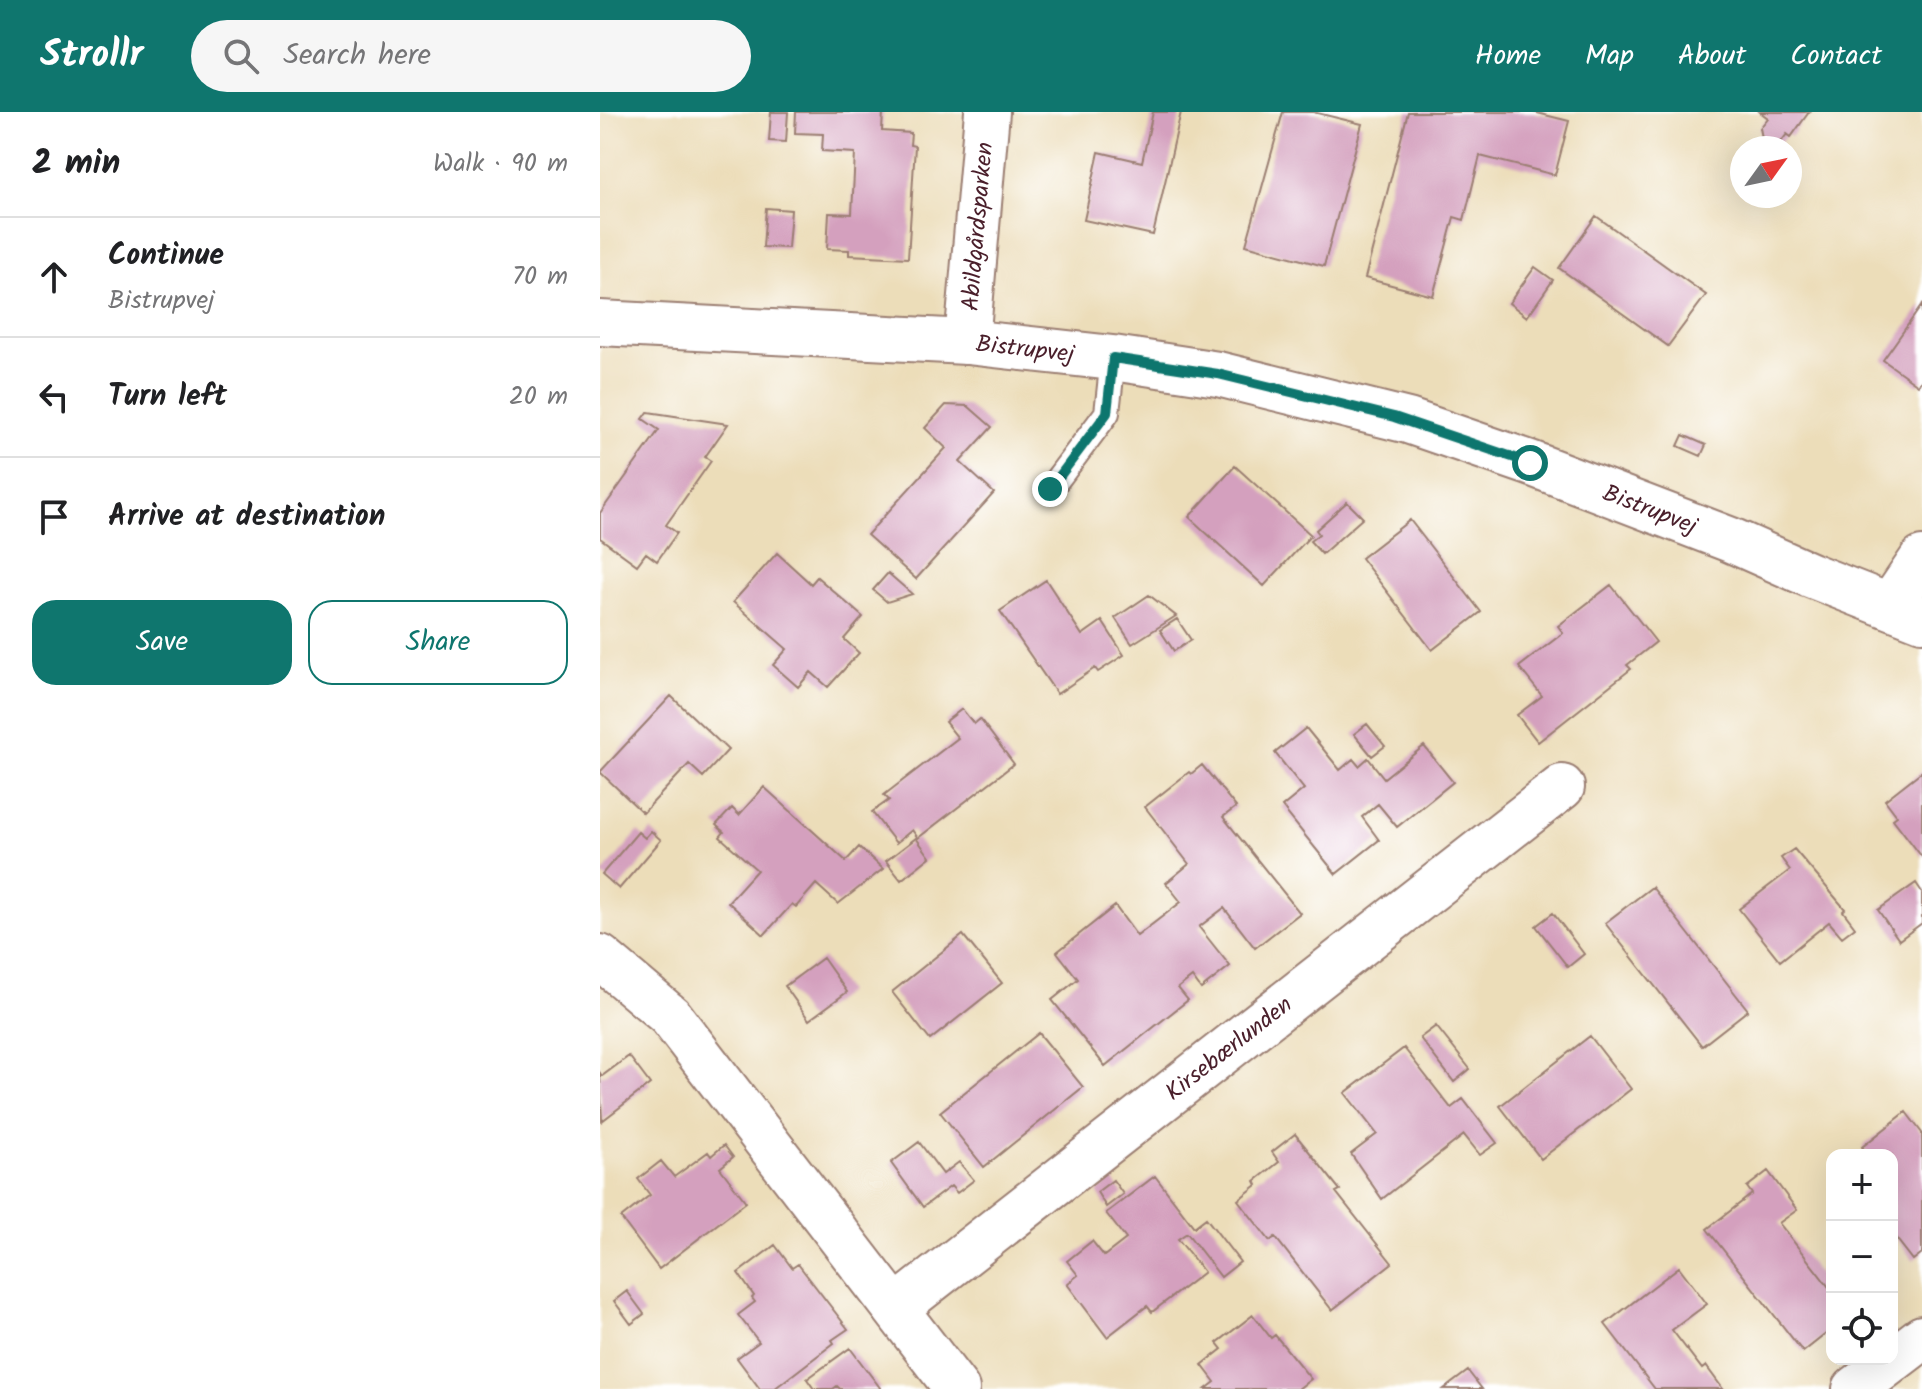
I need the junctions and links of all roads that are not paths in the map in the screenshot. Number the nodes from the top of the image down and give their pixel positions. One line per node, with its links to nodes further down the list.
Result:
1 (987, 112): 3 (street, Abildgårdsparken)
2 (600, 323): 3 (street, Bistrupvej)
3 (967, 342): 4 (street, Bistrupvej)
4 (1113, 358): 5 (lane); 7 (street, Bistrupvej)
5 (1050, 489)
6 (1922, 559): 7 (street, Bistrupvej)
7 (1906, 612)
8 (1562, 787): 10 (street, Kirsebærlunden)
9 (600, 957): 10 (street)
10 (896, 1308): 12 (street)
11 (1922, 1338): 13 (street)
12 (957, 1389)
13 (1855, 1389)

